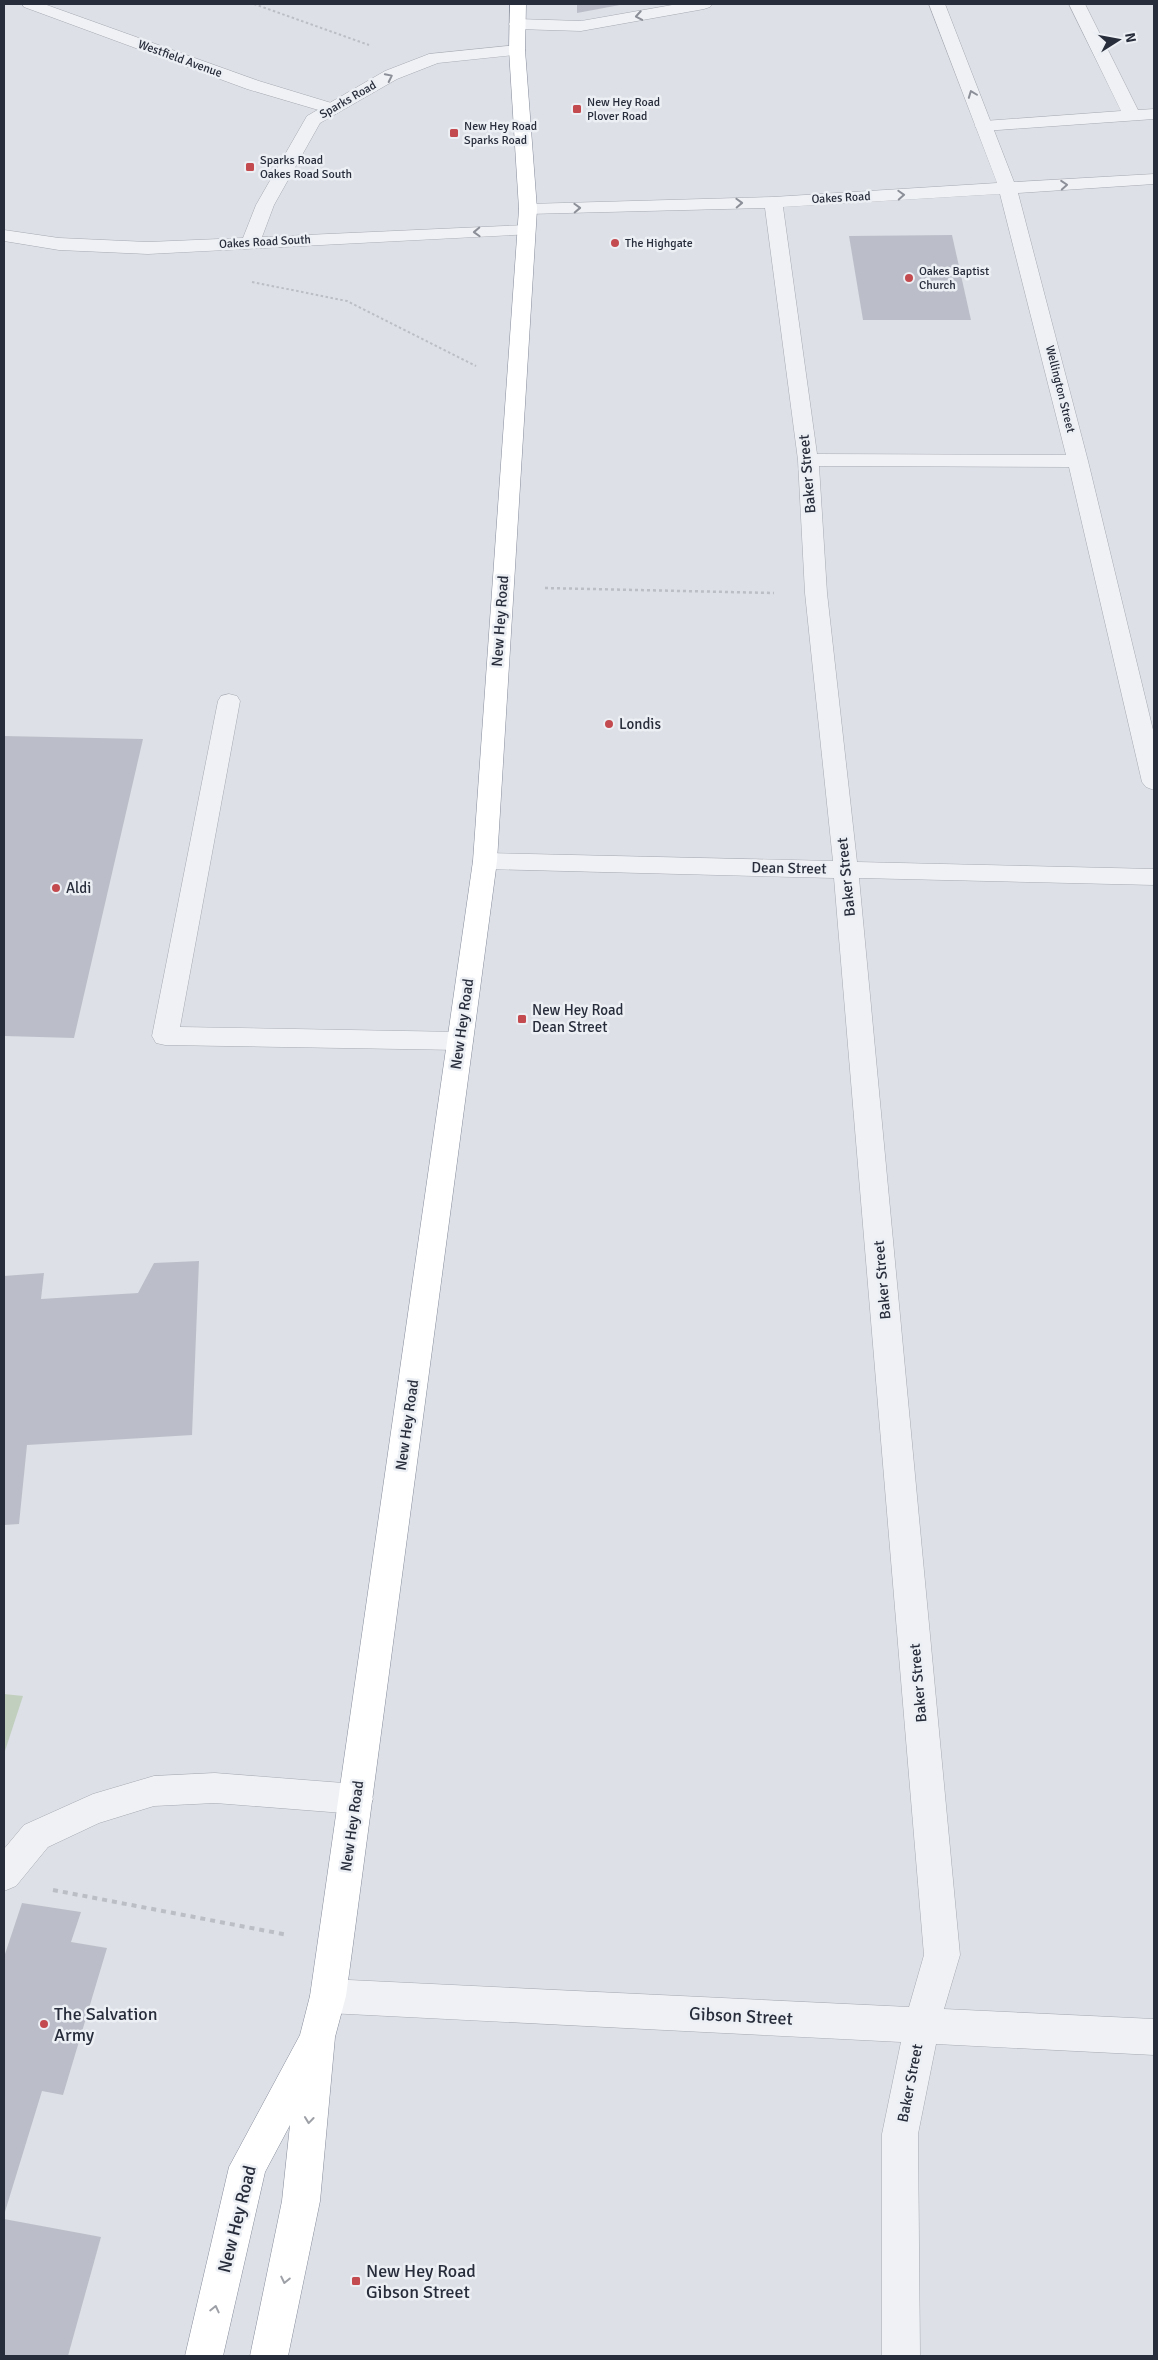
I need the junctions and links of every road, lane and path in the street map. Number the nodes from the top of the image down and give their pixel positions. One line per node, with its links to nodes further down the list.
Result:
1 (30, 4): 10 (street, Westfield Avenue)
2 (254, 4): 9 (path)
3 (518, 4): 7 (highway, New Hey Road)
4 (704, 4): 7 (street, one-way to 7)
5 (937, 4): 13 (street, Wellington Street, one-way to 5)
6 (1077, 4): 12 (street)
7 (517, 24): 8 (highway, New Hey Road)
8 (517, 50): 9 (street, Sparks Road); 17 (highway, New Hey Road)
9 (421, 63): 10 (street, Sparks Road, one-way to 9)
10 (332, 109): 20 (street, Sparks Road)
11 (1154, 114): 12 (street)
12 (1132, 116): 13 (street)
13 (984, 126): 15 (street, Wellington Street)
14 (1154, 179): 15 (street, Oakes Road, one-way to 14)
15 (1008, 189): 16 (street, Oakes Road, one-way to 15); 24 (street, Wellington Street)
16 (773, 202): 17 (street, Oakes Road, one-way to 16); 23 (street, Baker Street)
17 (528, 209): 18 (highway, New Hey Road)
18 (526, 230): 20 (street, Oakes Road South, one-way to 20); 22 (highway, New Hey Road)
19 (4, 236): 20 (street, Oakes Road South)
20 (250, 243)
21 (243, 280): 22 (path)
22 (515, 387): 25 (highway, New Hey Road)
23 (808, 460): 24 (street); 26 (street, Baker Street)
24 (1078, 461): 28 (street, Wellington Street)
25 (502, 587): 26 (path); 29 (highway, New Hey Road)
26 (816, 594): 30 (street, Baker Street)
27 (229, 701): 32 (street)
28 (1154, 780)
29 (485, 861): 30 (street, Dean Street); 32 (highway, New Hey Road)
30 (846, 870): 31 (street, Dean Street); 38 (street, Baker Street)
31 (1154, 877)
32 (460, 1041): 33 (highway, New Hey Road)
33 (356, 1799): 34 (street); 36 (highway, New Hey Road)
34 (4, 1875)
35 (43, 1888): 36 (path)
36 (336, 1944): 37 (highway, New Hey Road)
37 (328, 1996): 38 (street, Gibson Street); 40 (highway, New Hey Road)
38 (922, 2025): 39 (street, Gibson Street); 43 (street, Baker Street)
39 (1154, 2036)
40 (317, 2037): 41 (highway, New Hey Road, one-way to 40); 42 (highway, New Hey Road, one-way to 42)
41 (204, 2356)
42 (269, 2356)
43 (901, 2356)

